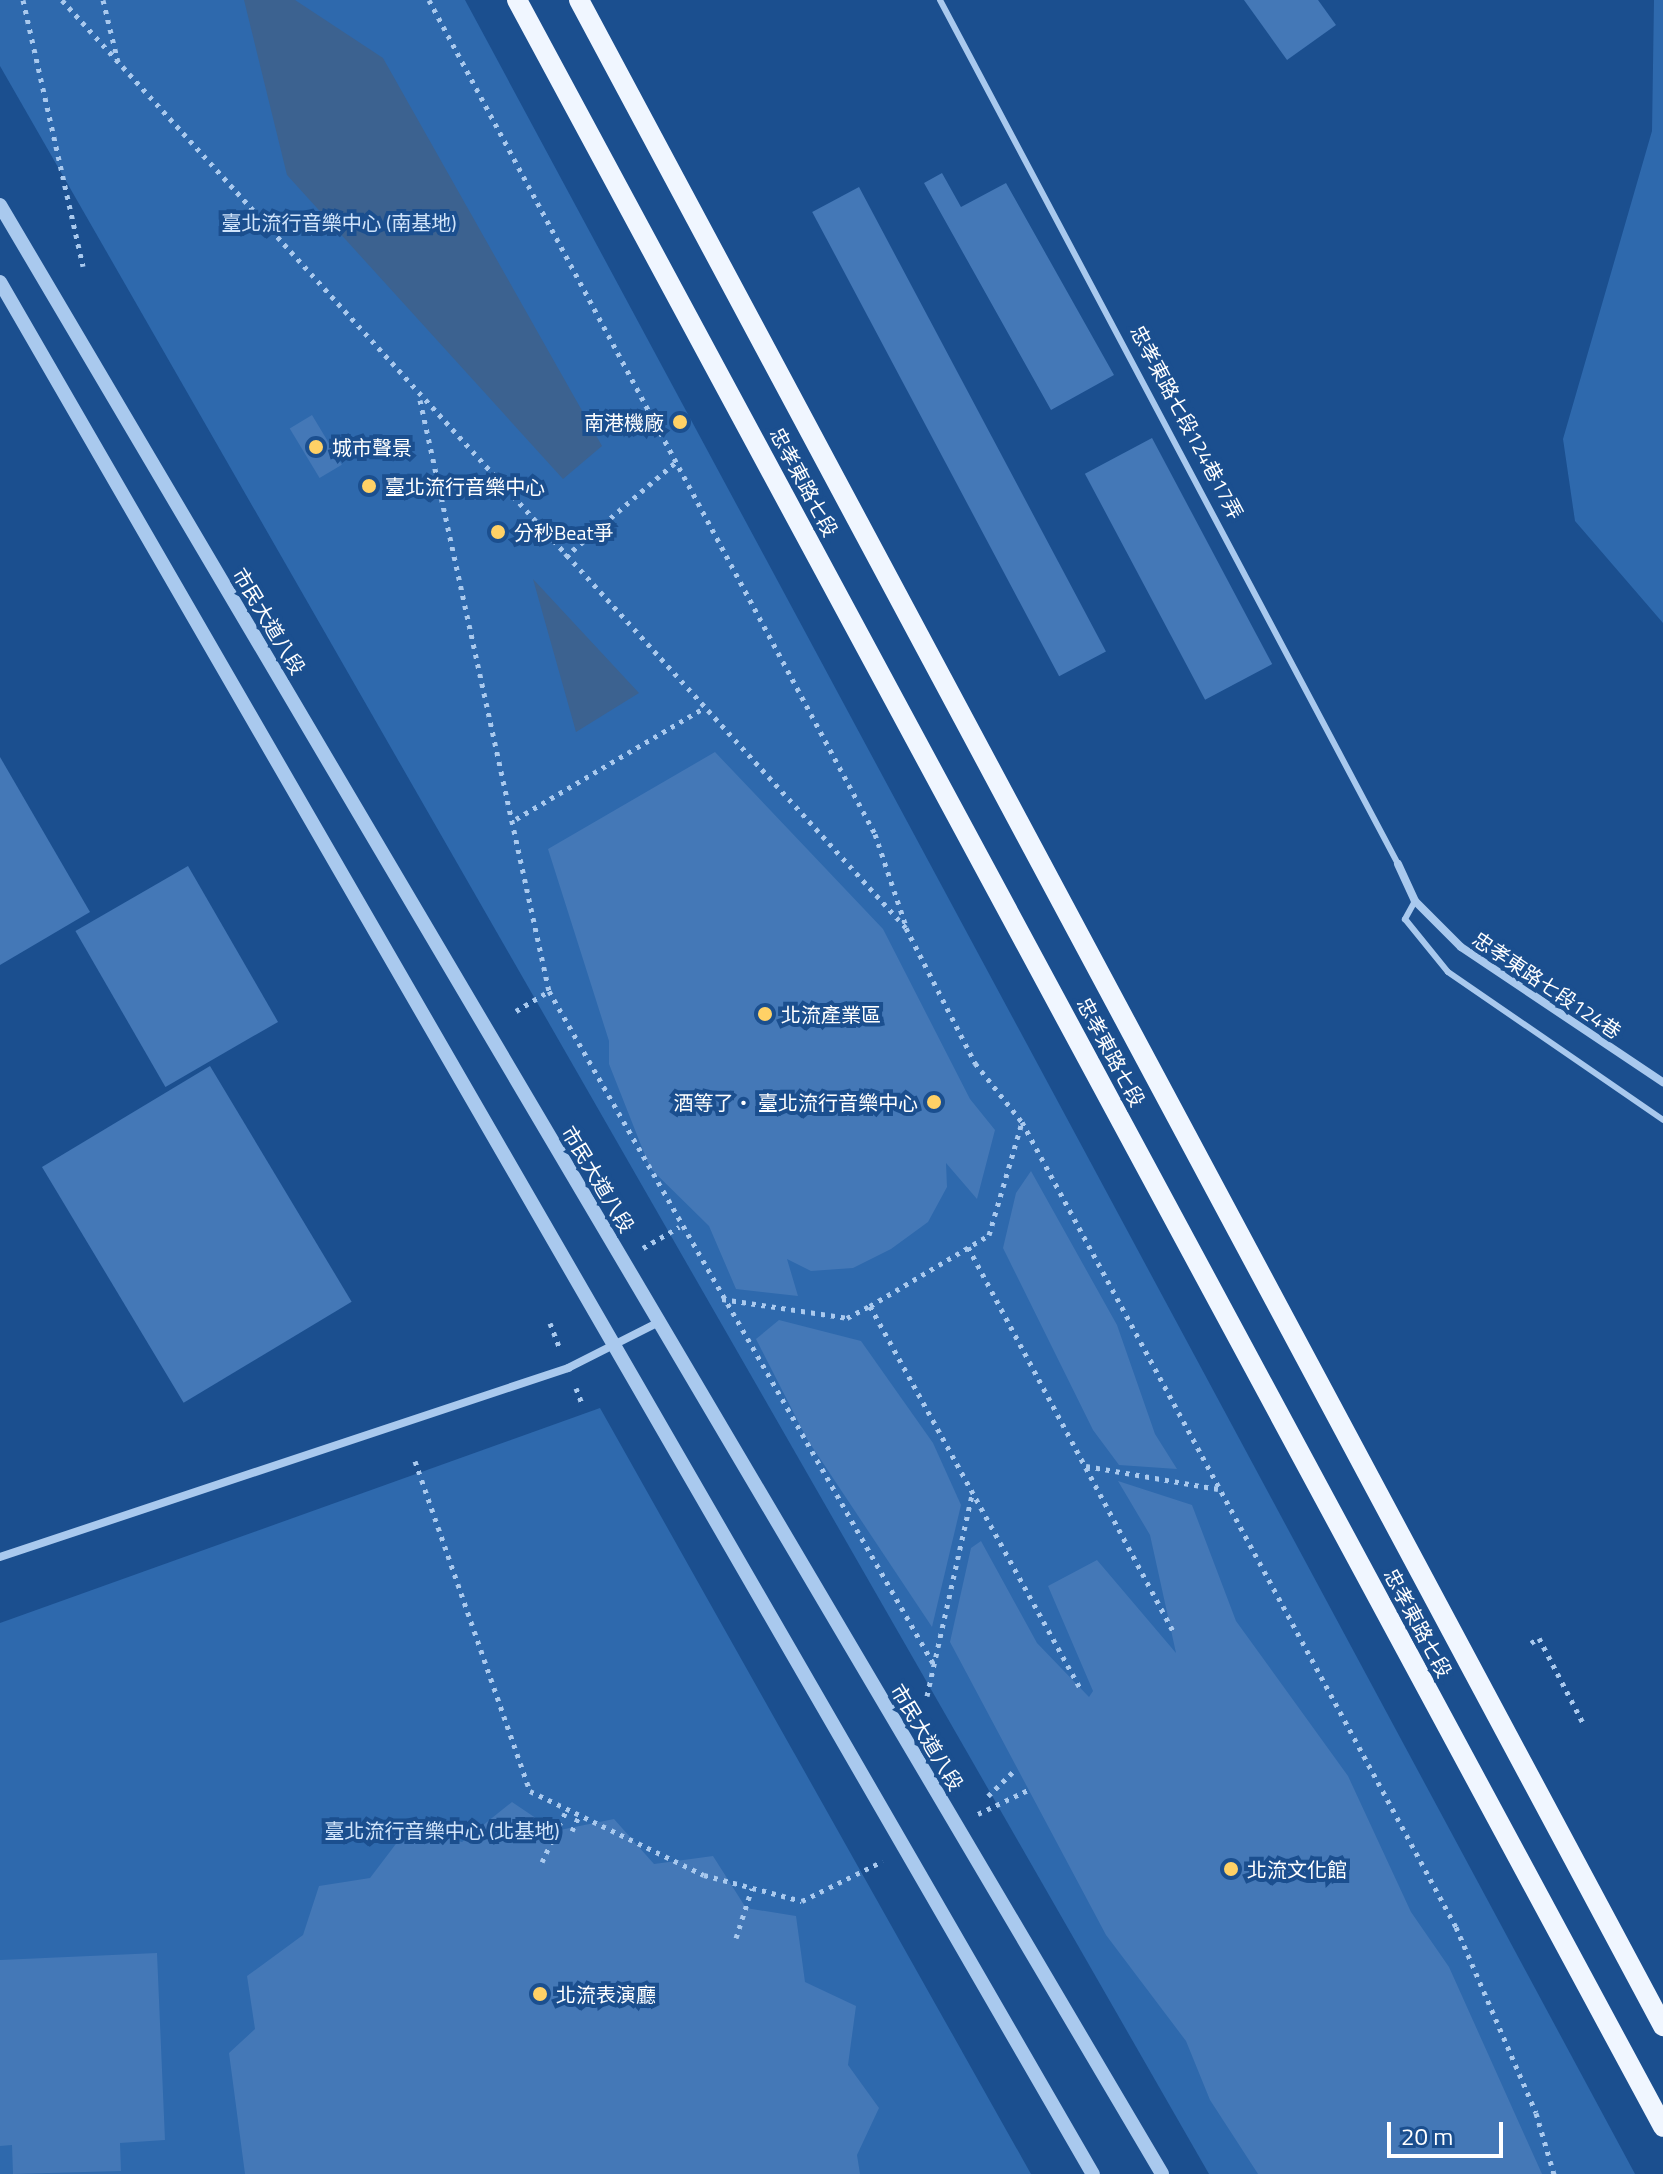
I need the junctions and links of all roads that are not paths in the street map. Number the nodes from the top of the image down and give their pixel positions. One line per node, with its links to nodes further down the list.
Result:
1 (517, 0): 14 (main road, 忠孝東路七段)
2 (579, 0): 13 (main road, 忠孝東路七段)
3 (940, 0): 6 (lane, 忠孝東路七段124巷17弄)
4 (0, 205): 10 (street, 市民大道八段)
5 (0, 282): 11 (street)
6 (1398, 864): 7 (street, 忠孝東路七段124巷)
7 (1415, 901): 8 (street, 忠孝東路七段124巷); 9 (lane)
8 (1663, 1082)
9 (1663, 1120)
10 (659, 1322): 11 (street); 16 (street, 市民大道八段)
11 (616, 1347): 12 (street); 15 (street)
12 (0, 1557)
13 (1663, 2026)
14 (1663, 2127)
15 (1093, 2174)
16 (1162, 2174)

